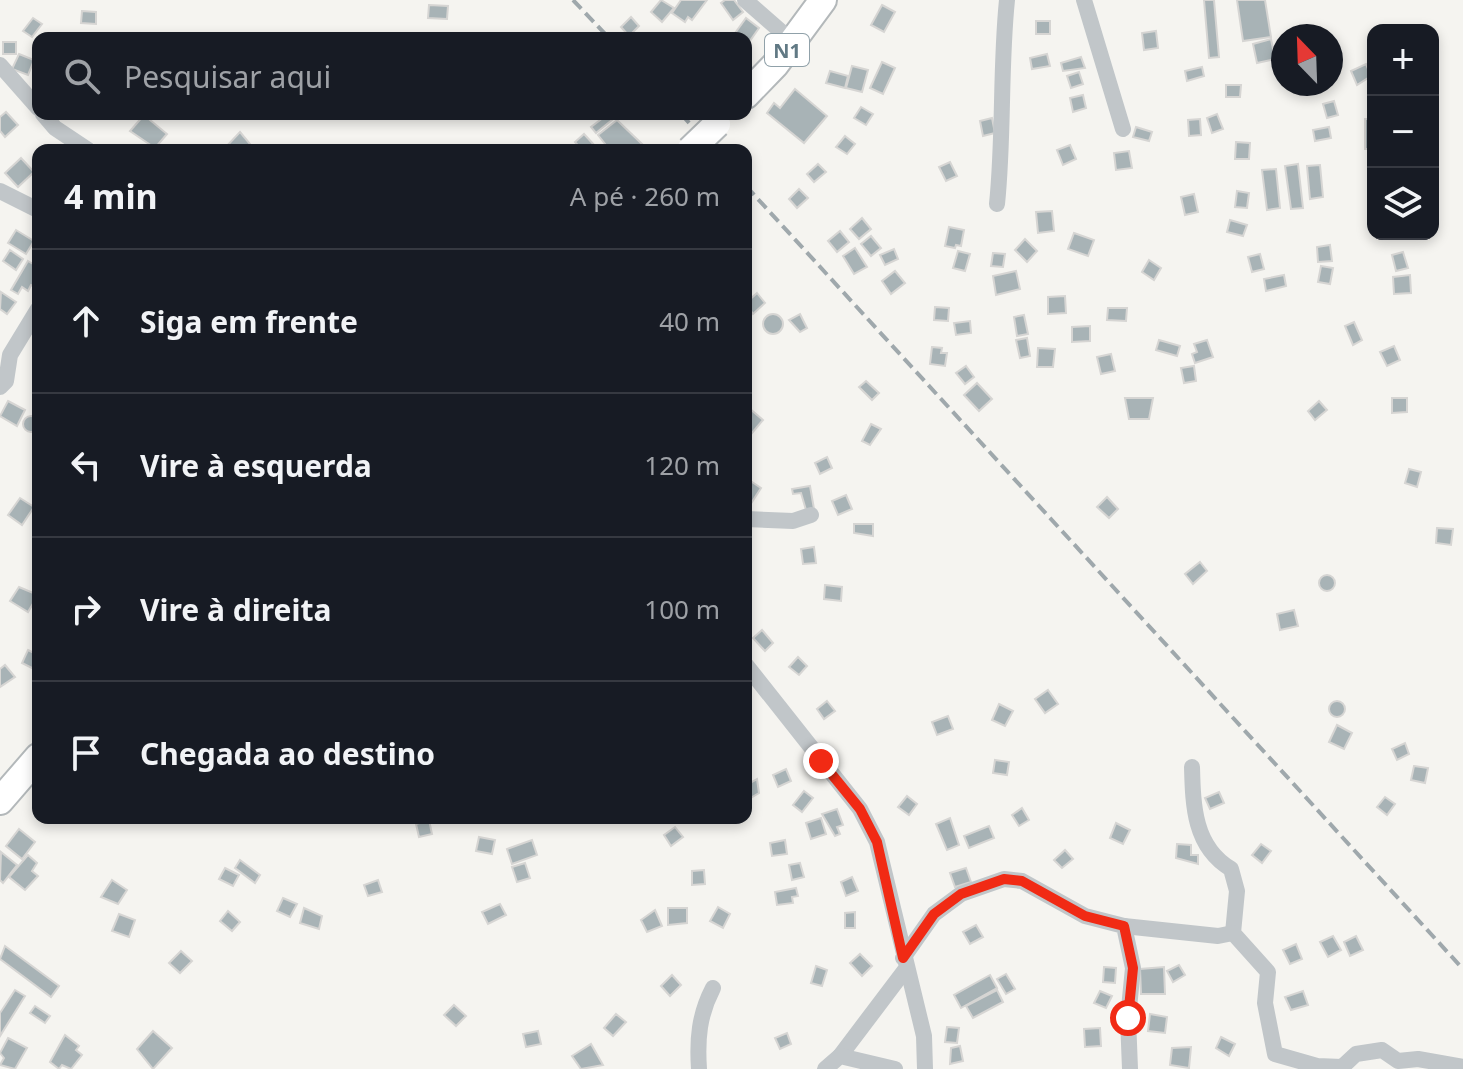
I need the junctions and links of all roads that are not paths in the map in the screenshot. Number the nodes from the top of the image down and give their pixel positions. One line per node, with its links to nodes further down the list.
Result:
1 (745, 0): 5 (street)
2 (823, 0): 5 (highway, N1)
3 (1007, 0): 15 (street)
4 (1084, 0): 11 (street)
5 (793, 42): 7 (highway, N1)
6 (0, 65): 8 (street)
7 (752, 88)
8 (32, 101)
9 (48, 120): 12 (street)
10 (721, 120): 13 (highway, bridge)
11 (1123, 129)
12 (79, 144)
13 (696, 144)
14 (0, 191): 16 (street)
15 (997, 204)
16 (32, 207)
17 (32, 317): 18 (street)
18 (5, 353): 19 (street)
19 (0, 387)
20 (811, 515): 21 (street)
21 (752, 520)
22 (752, 673): 28 (street)
23 (32, 764): 25 (highway)
24 (1192, 767): 27 (street)
25 (0, 801)
26 (1124, 926): 27 (street); 28 (street); 37 (street)
27 (1233, 933): 31 (street)
28 (904, 964): 30 (street); 36 (street)
29 (713, 988): 33 (street)
30 (840, 1056): 34 (street); 35 (street)
31 (1273, 1061): 32 (street)
32 (1463, 1067)
33 (699, 1069)
34 (825, 1069)
35 (895, 1069)
36 (925, 1069)
37 (1130, 1069)

